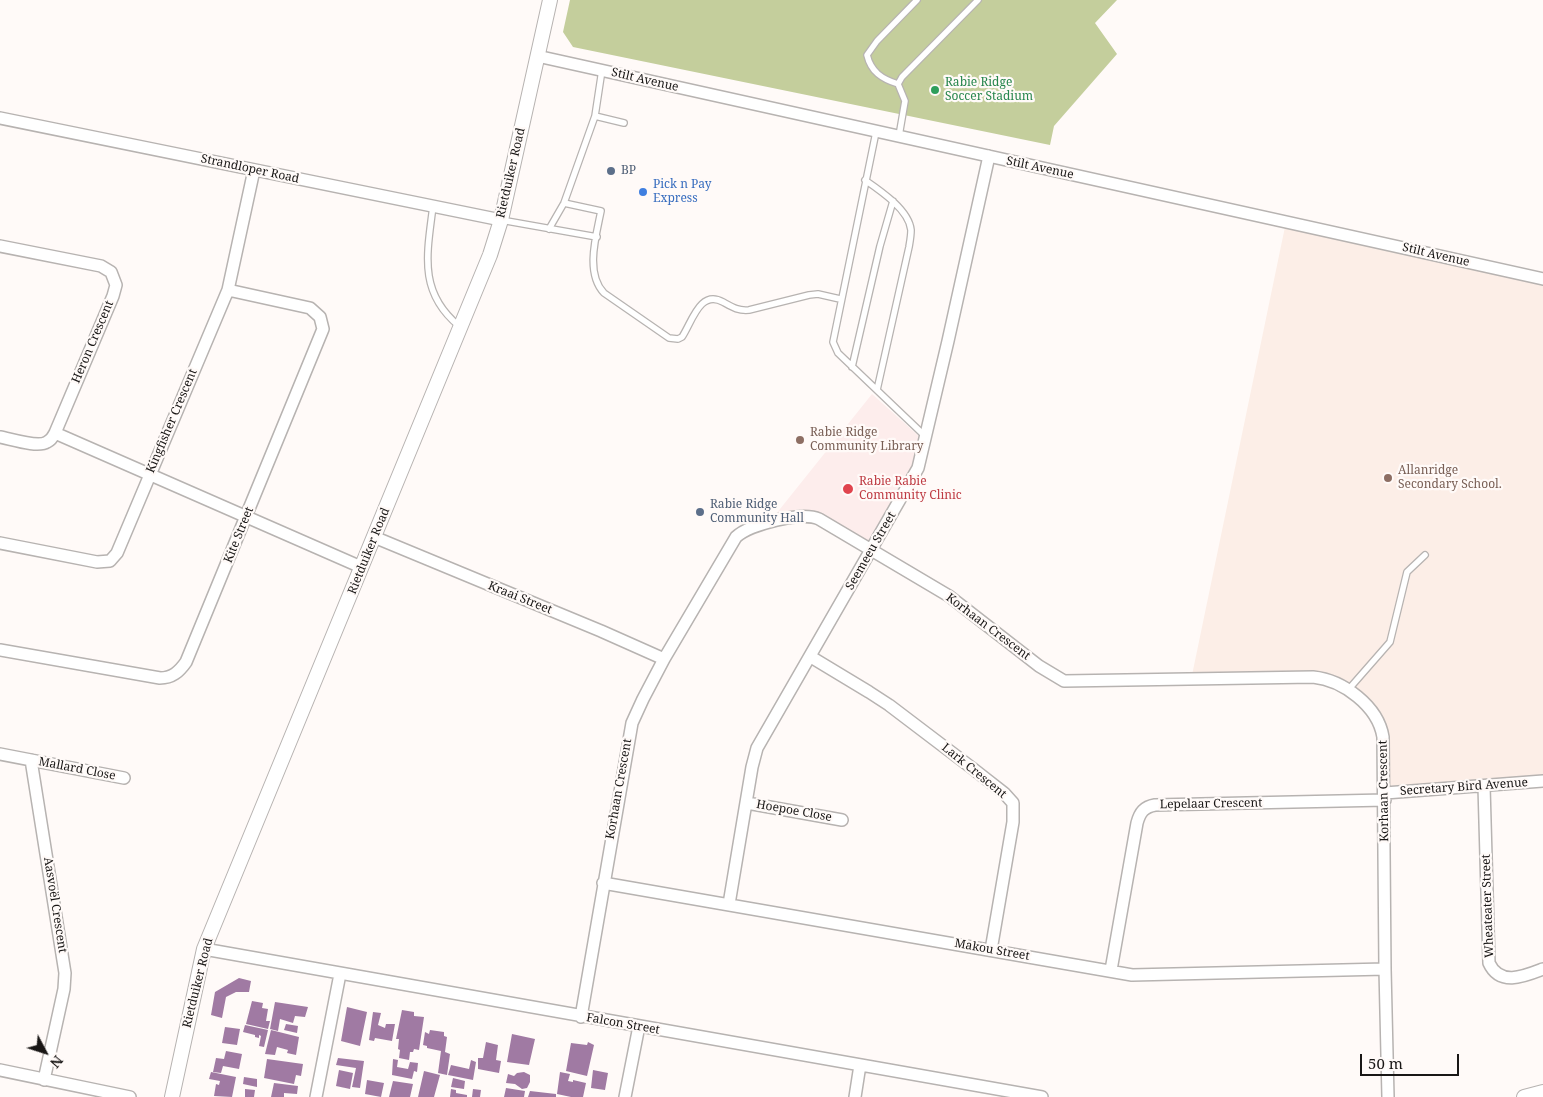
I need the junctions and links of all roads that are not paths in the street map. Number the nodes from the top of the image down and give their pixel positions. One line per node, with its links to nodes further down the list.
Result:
1 (550, 0): 4 (street, Rietduiker Road)
2 (918, 0): 6 (lane)
3 (978, 0): 6 (lane)
4 (537, 56): 5 (street, Stilt Avenue); 18 (street, Rietduiker Road)
5 (602, 70): 7 (lane); 10 (street, Stilt Avenue)
6 (898, 84): 11 (lane)
7 (596, 116): 9 (lane); 16 (lane)
8 (0, 118): 13 (street, Strandloper Road)
9 (624, 123)
10 (876, 132): 11 (street, Stilt Avenue); 14 (lane)
11 (899, 136): 12 (street, Stilt Avenue)
12 (988, 156): 22 (street, Stilt Avenue); 30 (street, Seemeeu Street)
13 (254, 170): 17 (street, Strandloper Road); 23 (street, Kingfisher Crescent)
14 (865, 180): 15 (lane); 24 (lane)
15 (893, 201): 26 (lane); 27 (lane)
16 (564, 203): 19 (lane); 20 (lane)
17 (433, 206): 18 (street, Strandloper Road); 25 (lane)
18 (501, 220): 19 (lane); 25 (street, Rietduiker Road)
19 (550, 229): 20 (lane)
20 (597, 237): 24 (lane)
21 (0, 246): 28 (street, Heron Crescent)
22 (1543, 279)
23 (228, 290): 31 (street, Kingfisher Crescent); 32 (street, Kite Street)
24 (840, 299): 26 (lane)
25 (461, 328): 33 (street, Rietduiker Road)
26 (852, 367): 27 (lane)
27 (877, 390): 30 (lane)
28 (55, 433): 29 (street); 31 (street)
29 (0, 437)
30 (926, 437): 35 (street, Seemeeu Street)
31 (150, 475): 32 (street); 34 (street, Kingfisher Crescent)
32 (246, 518): 37 (street); 38 (street, Kite Street)
33 (374, 537): 37 (street, Rietduiker Road); 40 (street, Kraai Street)
34 (0, 543)
35 (872, 549): 39 (street, Seemeeu Street); 40 (street, Korhaan Crescent); 41 (street, Korhaan Crescent)
36 (1425, 555): 41 (lane)
37 (362, 567): 52 (street, Rietduiker Road)
38 (0, 650)
39 (810, 656): 48 (street, Seemeeu Street); 53 (street, Lark Crescent)
40 (664, 659): 50 (street, Korhaan Crescent)
41 (1348, 690): 47 (street, Korhaan Crescent)
42 (0, 754): 43 (street)
43 (31, 760): 44 (street, Mallard Close); 62 (street, Aasvoël Crescent)
44 (124, 778)
45 (1543, 781): 46 (street, Secretary Bird Avenue)
46 (1484, 786): 47 (street, Secretary Bird Avenue); 55 (street, Wheateater Street)
47 (1385, 796): 54 (street, Korhaan Crescent); 56 (street, Lepelaar Crescent)
48 (747, 803): 49 (street, Hoepoe Close); 51 (street, Seemeeu Street)
49 (842, 820)
50 (603, 882): 51 (street, Makou Street); 58 (street, Korhaan Crescent)
51 (729, 904): 53 (street, Makou Street)
52 (204, 950): 57 (street, Falcon Street); 65 (street, Rietduiker Road)
53 (990, 950): 56 (street, Makou Street)
54 (1385, 969): 56 (street, Makou Street); 70 (street, Korhaan Crescent)
55 (1543, 969)
56 (1111, 970)
57 (340, 974): 58 (street, Falcon Street); 66 (street)
58 (581, 1017): 59 (street, Falcon Street)
59 (639, 1026): 60 (street, Falcon Street); 67 (street)
60 (860, 1065): 68 (street); 69 (street, Falcon Street)
61 (0, 1070): 62 (street)
62 (44, 1080): 64 (street)
63 (1543, 1092): 71 (street)
64 (130, 1097)
65 (172, 1097)
66 (316, 1097)
67 (625, 1097)
68 (855, 1097)
69 (1042, 1097)
70 (1388, 1097)
71 (1524, 1097)

